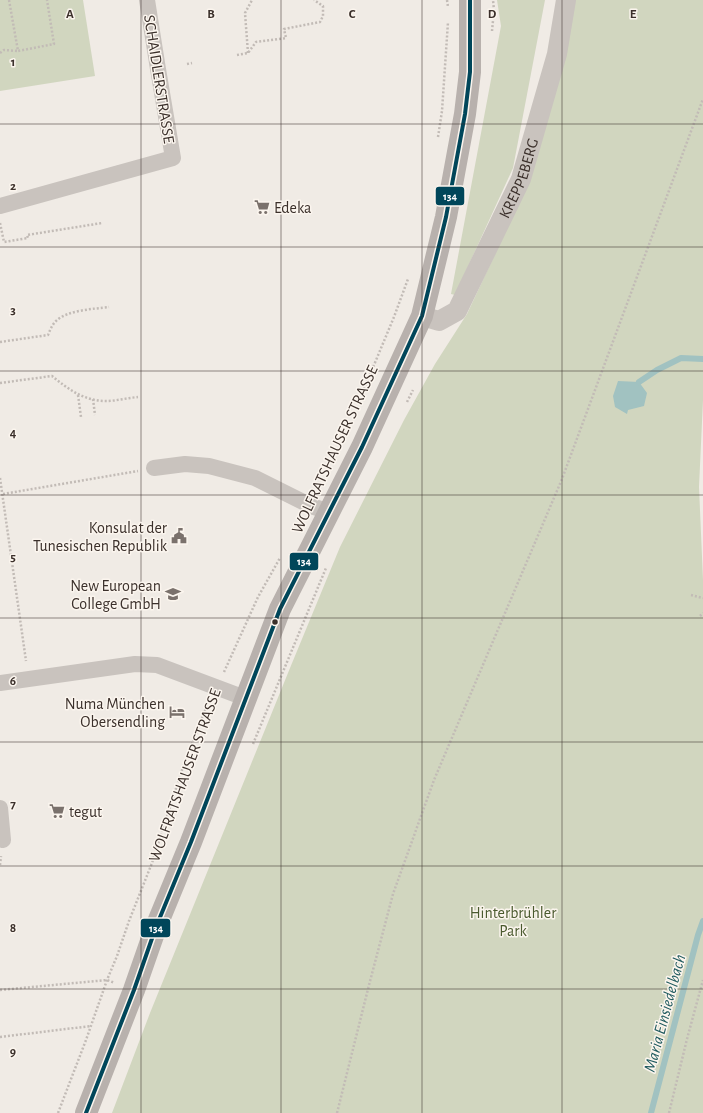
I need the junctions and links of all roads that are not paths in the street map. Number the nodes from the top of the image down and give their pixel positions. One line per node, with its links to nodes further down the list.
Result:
1 (147, 0): 4 (street, SCHAIDLERSTRASSE)
2 (470, 0): 5 (main road, WOLFRATSHAUSER STRASSE)
3 (566, 0): 5 (street, KREPPEBERG)
4 (0, 206)
5 (422, 316): 7 (main road, WOLFRATSHAUSER STRASSE)
6 (154, 468): 7 (street)
7 (330, 512): 9 (main road, WOLFRATSHAUSER STRASSE)
8 (0, 683): 9 (street)
9 (245, 698): 12 (main road, WOLFRATSHAUSER STRASSE)
10 (0, 808): 11 (street)
11 (3, 840)
12 (86, 1113)

